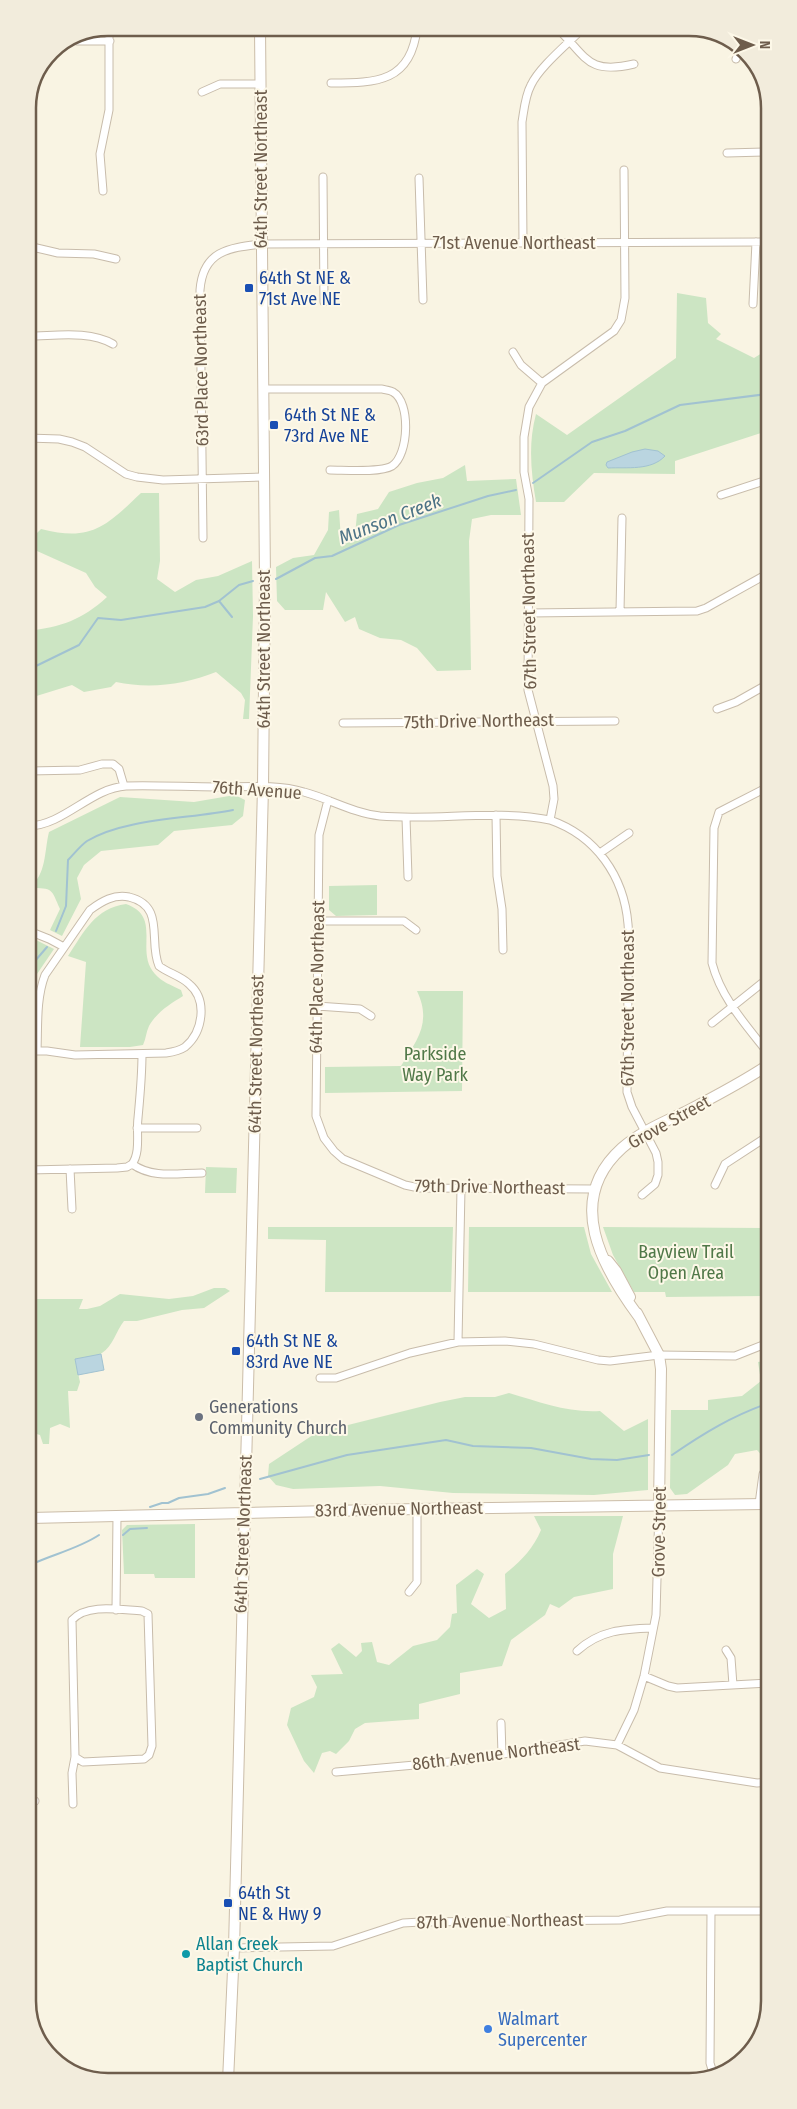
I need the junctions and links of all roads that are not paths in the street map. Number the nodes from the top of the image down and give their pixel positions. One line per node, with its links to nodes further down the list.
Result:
1 (110, 36): 7 (street)
2 (260, 36): 11 (main road, 64th Street Northeast)
3 (416, 36): 10 (street)
4 (565, 36): 8 (street)
5 (575, 36): 8 (street)
6 (87, 40): 7 (street)
7 (110, 41): 18 (street)
8 (570, 41): 9 (street); 21 (street)
9 (634, 64)
10 (331, 83)
11 (261, 84): 12 (street); 23 (main road, 64th Street Northeast)
12 (202, 92)
13 (761, 152): 14 (street)
14 (727, 153)
15 (624, 170): 22 (street, 67th Street Northeast)
16 (323, 177): 24 (street)
17 (419, 178): 25 (street)
18 (103, 191)
19 (756, 242): 20 (street, 71st Avenue Northeast); 22 (street, 71st Avenue Northeast); 30 (street)
20 (761, 242)
21 (523, 243): 22 (street, 71st Avenue Northeast); 25 (street, 71st Avenue Northeast)
22 (625, 243): 34 (street, 67th Street Northeast)
23 (261, 244): 24 (street, 71st Avenue Northeast); 35 (main road, 64th Street Northeast); 39 (street, 63rd Place Northeast)
24 (323, 244): 25 (street, 71st Avenue Northeast); 29 (street)
25 (421, 244): 28 (street)
26 (36, 248): 27 (street)
27 (116, 259)
28 (424, 300)
29 (324, 302)
30 (753, 304)
31 (36, 336): 32 (street)
32 (113, 344)
33 (512, 352): 34 (street)
34 (542, 383): 46 (street, 67th Street Northeast)
35 (263, 389): 37 (street); 38 (main road, 64th Street Northeast)
36 (36, 438): 39 (street)
37 (330, 470)
38 (264, 477): 39 (street); 54 (main road, 64th Street Northeast)
39 (202, 479): 43 (street, 63rd Place Northeast)
40 (761, 482): 41 (street)
41 (720, 495)
42 (622, 518): 45 (street)
43 (203, 538)
44 (761, 577): 45 (street)
45 (620, 611): 46 (street)
46 (529, 613): 49 (street, 67th Street Northeast)
47 (761, 688): 48 (street)
48 (716, 709)
49 (536, 721): 50 (street, 75th Drive Northeast); 51 (street, 75th Drive Northeast); 59 (street, 67th Street Northeast)
50 (615, 721)
51 (343, 723)
52 (36, 770): 53 (street)
53 (124, 786): 54 (street, 76th Avenue); 60 (street, 76th Avenue)
54 (262, 787): 56 (street, 76th Avenue); 99 (main road, 64th Street Northeast)
55 (761, 790): 71 (street)
56 (328, 800): 58 (street, 76th Avenue); 64 (street, 64th Place Northeast)
57 (496, 815): 58 (street, 76th Avenue); 59 (street, 76th Avenue); 68 (street)
58 (406, 818): 63 (street)
59 (550, 820): 62 (street, 67th Street Northeast)
60 (36, 825)
61 (629, 833): 62 (street)
62 (600, 853): 80 (street, 67th Street Northeast)
63 (408, 877)
64 (318, 921): 65 (street); 70 (street, 64th Place Northeast)
65 (416, 930)
66 (36, 933): 67 (street)
67 (64, 947): 75 (street); 76 (street)
68 (504, 950)
69 (761, 984): 71 (street)
70 (317, 1006): 72 (street); 82 (street, 64th Place Northeast)
71 (732, 1007): 73 (street); 74 (street)
72 (371, 1016)
73 (712, 1023)
74 (761, 1044)
75 (37, 1051): 76 (street)
76 (142, 1054): 78 (street)
77 (761, 1069): 80 (main road, Grove Street)
78 (137, 1128): 79 (street); 83 (street)
79 (197, 1128)
80 (645, 1132): 89 (main road, Grove Street); 90 (street, 67th Street Northeast)
81 (761, 1140): 87 (street)
82 (334, 1150): 88 (street, 79th Drive Northeast)
83 (132, 1164): 84 (street); 86 (street)
84 (70, 1169): 85 (street); 91 (street)
85 (36, 1170)
86 (202, 1172)
87 (715, 1186)
88 (461, 1188): 89 (street, 79th Drive Northeast); 92 (street)
89 (594, 1190): 94 (main road, Grove Street)
90 (642, 1195)
91 (72, 1210)
92 (458, 1342): 94 (street); 95 (street)
93 (761, 1345): 94 (street)
94 (659, 1355): 97 (main road, Grove Street)
95 (320, 1378)
96 (761, 1504): 97 (main road, 83rd Avenue Northeast)
97 (660, 1506): 98 (main road, 83rd Avenue Northeast); 104 (street, Grove Street)
98 (417, 1508): 99 (main road, 83rd Avenue Northeast); 102 (street)
99 (244, 1512): 100 (main road, 83rd Avenue Northeast); 119 (main road, 64th Street Northeast)
100 (117, 1516): 101 (main road, 83rd Avenue Northeast); 103 (street)
101 (36, 1518)
102 (409, 1592)
103 (116, 1610): 113 (street); 113 (street)
104 (653, 1628): 106 (street); 107 (street, Grove Street)
105 (726, 1650): 109 (street)
106 (577, 1651)
107 (644, 1676): 109 (street); 111 (street, Grove Street)
108 (761, 1683): 109 (street)
109 (733, 1685)
110 (501, 1722): 112 (street)
111 (617, 1746): 112 (street, 86th Avenue Northeast); 115 (street, 86th Avenue Northeast)
112 (502, 1754): 114 (street, 86th Avenue Northeast)
113 (76, 1757): 116 (street)
114 (336, 1772)
115 (761, 1783)
116 (72, 1804)
117 (711, 1911): 118 (street, 87th Avenue Northeast); 119 (street, 87th Avenue Northeast); 120 (street)
118 (761, 1911)
119 (234, 1948): 121 (main road, 64th Street Northeast)
120 (712, 2068)
121 (228, 2073)

